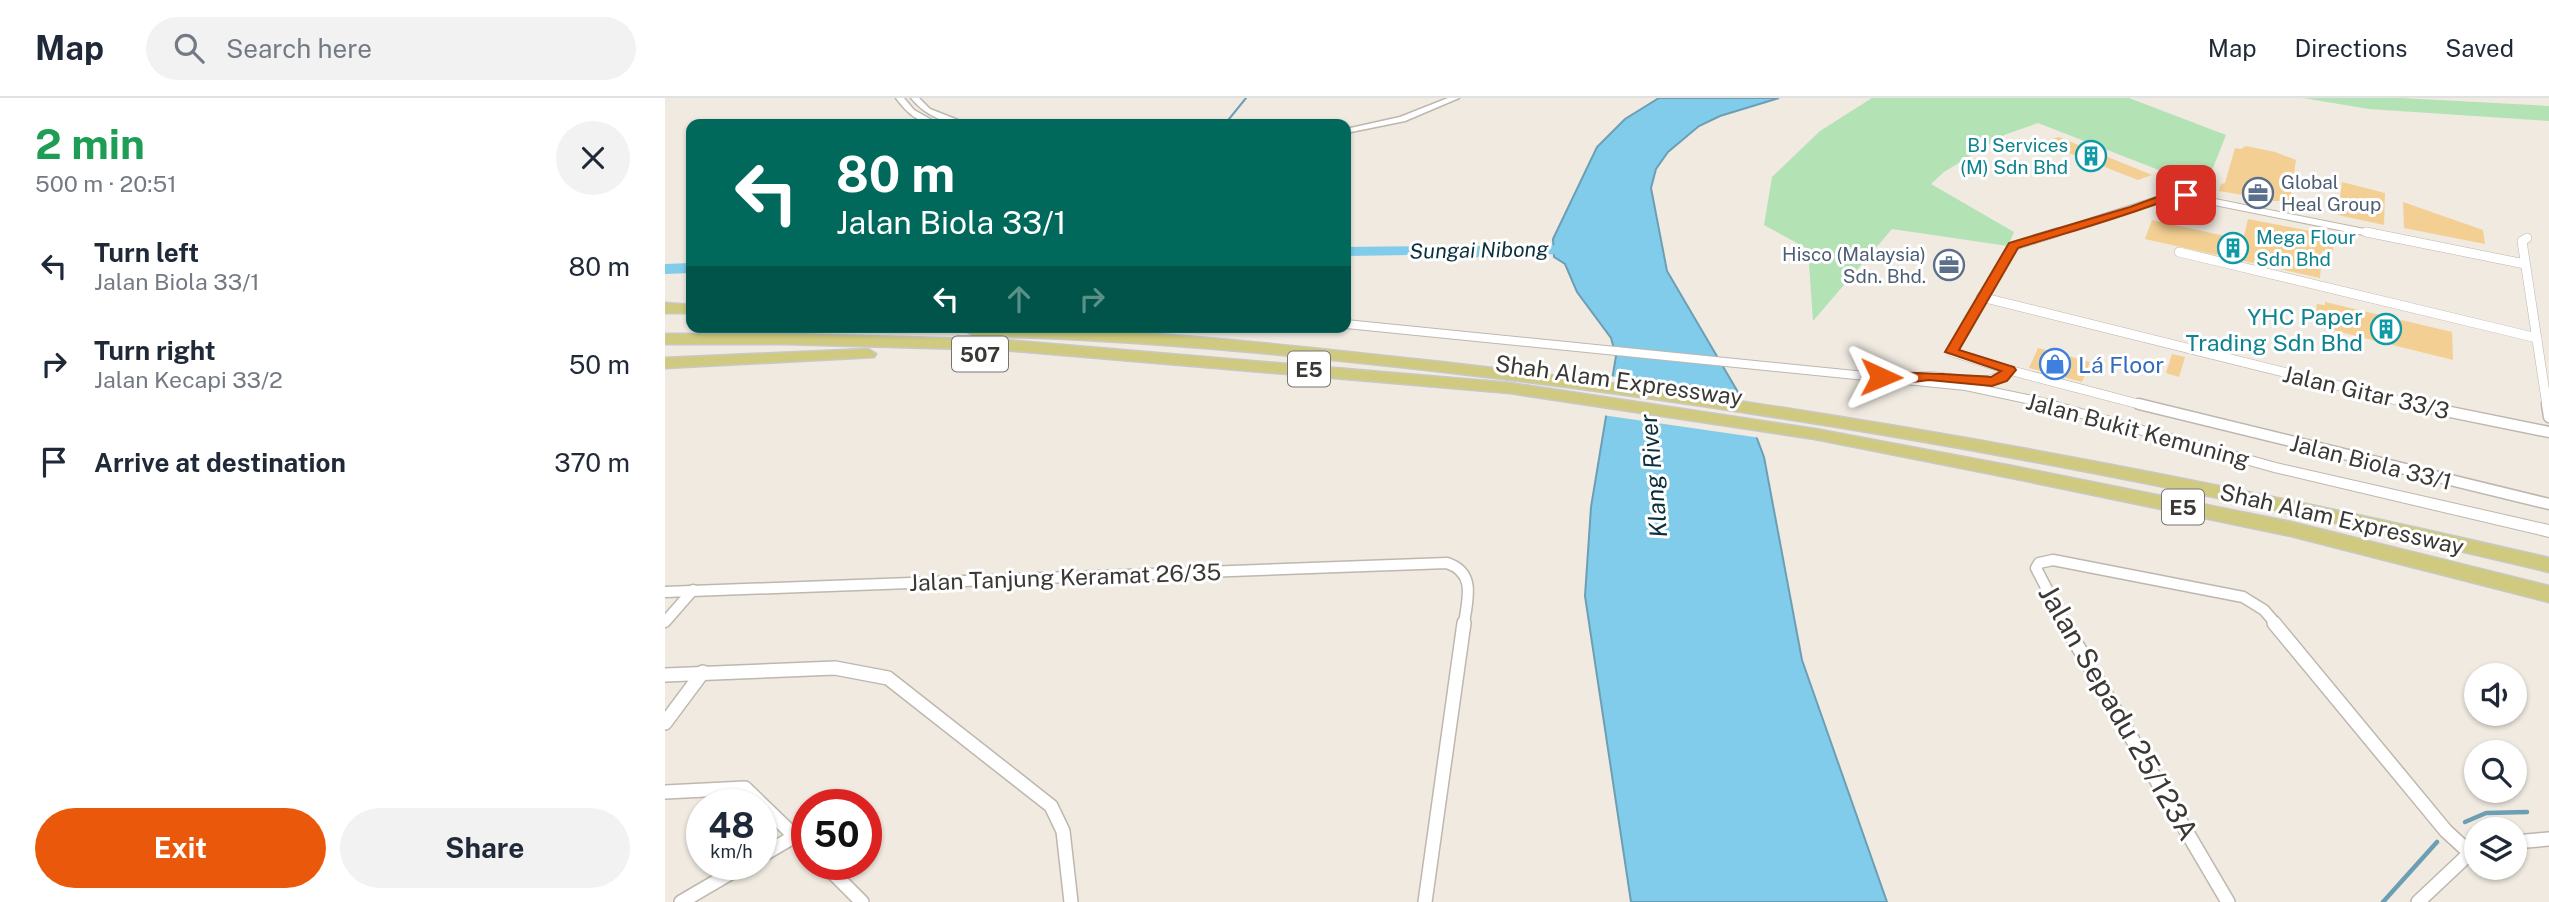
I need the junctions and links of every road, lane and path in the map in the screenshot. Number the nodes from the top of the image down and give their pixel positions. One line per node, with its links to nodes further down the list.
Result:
1 (900, 98): 5 (street)
2 (915, 98): 6 (street)
3 (1440, 98): 7 (street)
4 (1455, 98): 8 (street)
5 (925, 119)
6 (947, 119)
7 (1351, 128)
8 (1351, 128)
9 (2527, 238): 11 (street)
10 (2179, 252): 17 (street)
11 (2525, 264): 12 (street); 17 (street)
12 (1981, 297): 21 (street, Jalan Biola 33/1); 26 (street, Jalan Gitar 33/3)
13 (1351, 325): 22 (main road, Jalan Bukit Kemuning)
14 (665, 330): 15 (highway, Shah Alam Expressway / E5)
15 (686, 330)
16 (1049, 333): 23 (highway, Shah Alam Expressway / E5)
17 (2537, 338): 24 (street)
18 (665, 339): 19 (highway, Shah Alam Expressway / E5)
19 (1107, 352): 20 (highway, 507); 23 (highway, Shah Alam Expressway / E5)
20 (665, 363)
21 (2009, 370): 22 (street); 27 (street, Jalan Biola 33/1)
22 (1905, 379): 28 (main road, Jalan Bukit Kemuning)
23 (1512, 381): 25 (highway, Shah Alam Expressway / E5)
24 (2549, 417)
25 (1820, 426): 29 (highway, Shah Alam Expressway / E5); 32 (highway, Shah Alam Expressway / E5)
26 (2549, 432)
27 (2549, 504)
28 (2549, 531)
29 (2549, 565)
30 (693, 590): 31 (street, Jalan Tanjung Keramat 26/35); 33 (street); 48 (street, Jalan Tanjung Keramat 26/35)
31 (665, 592)
32 (2549, 594)
33 (665, 622)
34 (703, 672): 35 (street); 36 (street); 47 (street)
35 (665, 675)
36 (665, 723)
37 (665, 792): 38 (street)
38 (791, 832)
39 (2549, 839): 40 (street)
40 (2527, 841)
41 (2464, 845): 49 (street, Jalan Sepadu 25/123A)
42 (2464, 860): 50 (street)
43 (719, 880): 45 (street)
44 (840, 880): 46 (street)
45 (681, 902)
46 (862, 902)
47 (1071, 902)
48 (1425, 902)
49 (2228, 902)
50 (2418, 902)

